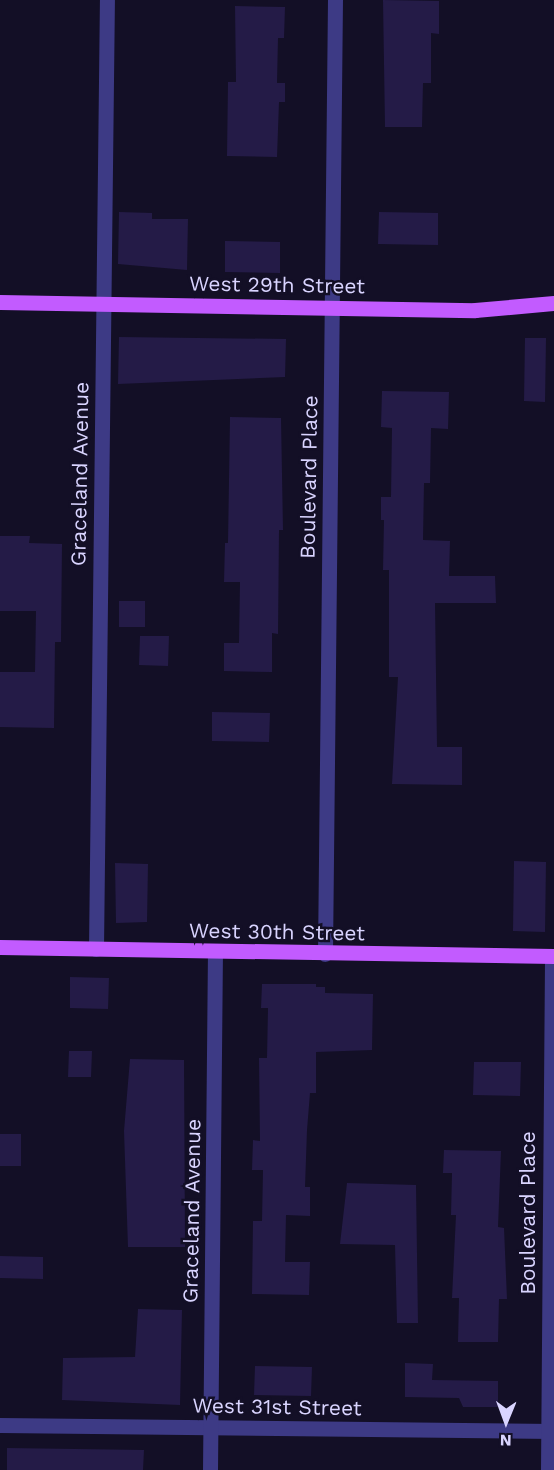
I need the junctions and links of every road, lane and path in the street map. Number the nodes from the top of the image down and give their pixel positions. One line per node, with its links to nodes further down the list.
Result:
1 (107, 0): 5 (street, Graceland Avenue)
2 (335, 0): 6 (street, Boulevard Place)
3 (0, 302): 5 (main road, West 29th Street)
4 (554, 303): 6 (main road, West 29th Street)
5 (104, 304): 6 (main road, West 29th Street); 8 (street, Graceland Avenue)
6 (332, 306): 10 (street, Boulevard Place)
7 (0, 947): 8 (main road, West 30th Street)
8 (96, 949): 9 (main road, West 30th Street)
9 (215, 952): 10 (main road, West 30th Street); 13 (street, Graceland Avenue)
10 (326, 954): 11 (main road, West 30th Street)
11 (553, 956): 14 (street, Boulevard Place)
12 (0, 1425): 13 (street, West 31st Street)
13 (211, 1427): 14 (street, West 31st Street); 15 (street, Graceland Avenue)
14 (551, 1431): 16 (street, Boulevard Place)
15 (210, 1470)
16 (548, 1470)

